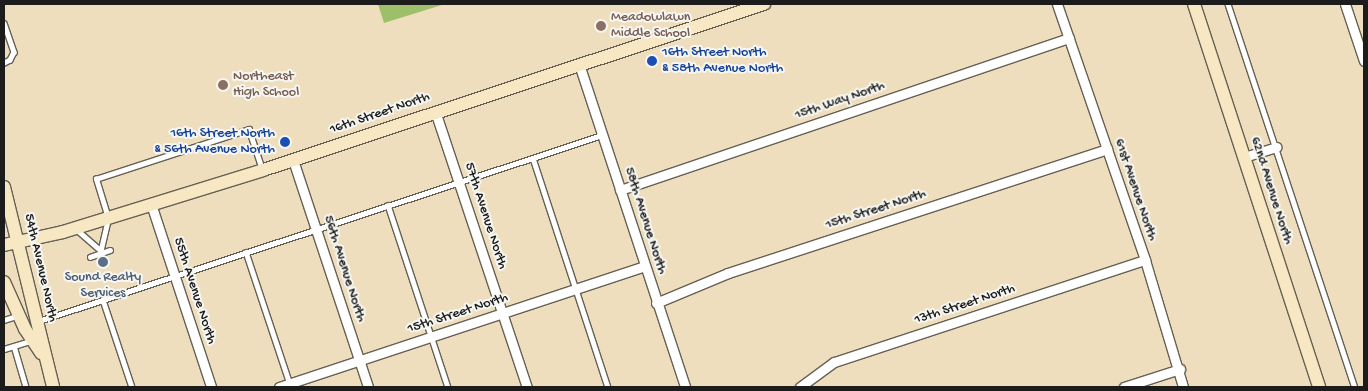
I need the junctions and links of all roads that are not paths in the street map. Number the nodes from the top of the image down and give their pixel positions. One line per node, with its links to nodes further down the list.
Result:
1 (764, 4): 10 (street, 16th Street North)
2 (1057, 4): 7 (street, 61st Avenue North)
3 (1194, 4): 15 (street, 62nd Avenue North)
4 (1228, 4): 13 (lane)
5 (1345, 4): 8 (street)
6 (4, 23): 9 (lane)
7 (1069, 38): 14 (street, 61st Avenue North); 21 (street, 15th Way North)
8 (1364, 61)
9 (4, 63)
10 (579, 64): 11 (street, 16th Street North); 12 (street, 58th Avenue North)
11 (435, 111): 17 (street, 16th Street North); 19 (street, 57th Avenue North)
12 (602, 135): 16 (lane); 21 (street, 58th Avenue North)
13 (1276, 147): 15 (street); 66 (lane)
14 (1107, 149): 33 (street, 61st Avenue North); 39 (street, 15th Street North)
15 (1244, 157): 65 (street, 62nd Avenue North)
16 (533, 158): 19 (lane); 37 (lane)
17 (293, 160): 18 (street, 16th Street North); 26 (street, 56th Avenue North)
18 (263, 170): 22 (street, 16th Street North); 24 (lane)
19 (459, 182): 23 (lane); 40 (street, 57th Avenue North)
20 (4, 187): 27 (street, 54th Avenue North)
21 (620, 190): 34 (street, 58th Avenue North)
22 (151, 204): 24 (street, 16th Street North); 35 (street, 55th Avenue North)
23 (388, 206): 26 (lane); 44 (lane)
24 (108, 218): 25 (street, 16th Street North); 30 (lane)
25 (75, 228): 27 (street, 16th Street North); 30 (lane)
26 (316, 229): 31 (lane); 49 (street, 56th Avenue North)
27 (19, 240): 28 (street, 16th Street North); 43 (street, 54th Avenue North)
28 (4, 245)
29 (110, 250): 30 (lane)
30 (102, 251): 32 (lane)
31 (246, 252): 35 (lane); 51 (lane)
32 (90, 257)
33 (1145, 260): 50 (street, 61st Avenue North); 62 (street, 13th Street North)
34 (645, 266): 37 (street, 15th Street North); 39 (street, 58th Avenue North)
35 (174, 276): 38 (lane); 55 (street, 55th Avenue North)
36 (4, 282): 41 (street, 54th Avenue North)
37 (576, 289): 40 (street, 15th Street North); 60 (lane)
38 (103, 300): 43 (lane); 54 (lane)
39 (656, 303): 61 (street, 58th Avenue North)
40 (503, 314): 44 (street, 15th Street North); 59 (street, 57th Avenue North)
41 (18, 315): 42 (lane); 45 (street, 54th Avenue North)
42 (4, 320)
43 (38, 321): 48 (street, 54th Avenue North)
44 (432, 337): 49 (street, 15th Street North); 58 (lane)
45 (32, 340): 46 (lane); 48 (street, 54th Avenue North)
46 (14, 346): 47 (lane); 52 (lane)
47 (4, 350)
48 (44, 358): 53 (street, 54th Avenue North)
49 (360, 361): 51 (street, 15th Street North); 57 (street, 56th Avenue North)
50 (1180, 369): 63 (street); 64 (street, 61st Avenue North)
51 (291, 385): 56 (street, 15th Street North)
52 (26, 387)
53 (53, 387)
54 (132, 387)
55 (211, 387)
56 (278, 387)
57 (368, 387)
58 (448, 387)
59 (527, 387)
60 (608, 387)
61 (685, 387)
62 (800, 387)
63 (1124, 387)
64 (1183, 387)
65 (1320, 387)
66 (1355, 387)

